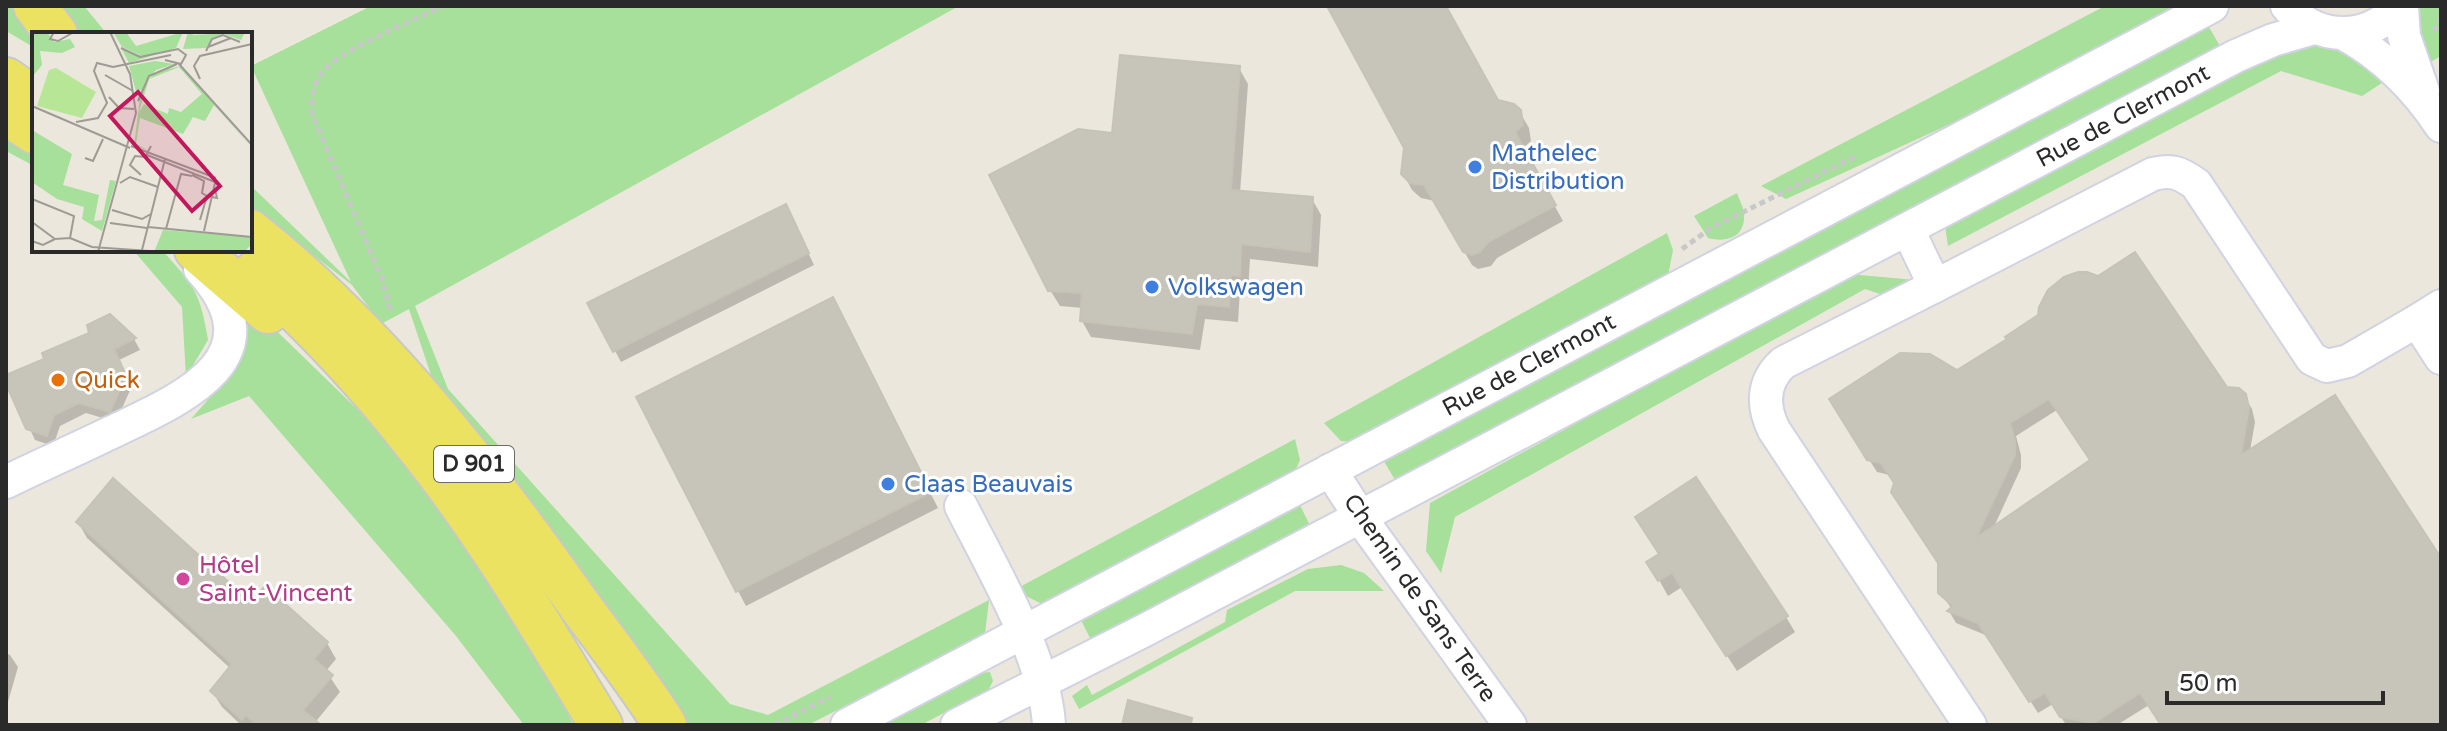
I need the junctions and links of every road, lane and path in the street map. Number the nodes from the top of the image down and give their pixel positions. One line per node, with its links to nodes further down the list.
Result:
1 (35, 6): 7 (main road)
2 (444, 6): 23 (path)
3 (2212, 6): 25 (street, Rue de Clermont)
4 (2287, 6): 6 (street)
5 (2400, 6): 6 (street, Rue de Clermont); 13 (street)
6 (2329, 31): 13 (street); 15 (street, Rue de Clermont)
7 (54, 32)
8 (6, 53): 9 (main road)
9 (32, 70)
10 (6, 79): 11 (main road)
11 (32, 97)
12 (6, 114): 14 (main road)
13 (2438, 115)
14 (32, 131)
15 (1908, 230): 20 (street); 28 (street, Rue de Clermont)
16 (257, 236): 23 (main road, D 901)
17 (182, 252): 26 (street)
18 (198, 252): 24 (main road)
19 (232, 252): 24 (main road, D 901)
20 (1935, 286): 21 (street); 37 (street)
21 (2429, 314): 22 (street)
22 (2441, 358)
23 (388, 363): 32 (main road, D 901)
24 (434, 467): 31 (main road, D 901)
25 (1330, 470): 28 (street, Chemin de Sans Terre); 29 (street, Rue de Clermont)
26 (6, 482)
27 (961, 506): 29 (street)
28 (1361, 517): 30 (street, Rue de Clermont); 36 (street, Chemin de Sans Terre)
29 (1023, 631): 30 (street); 33 (street, Rue de Clermont)
30 (1040, 684): 34 (street, Rue de Clermont); 35 (street)
31 (599, 723)
32 (665, 725)
33 (847, 725)
34 (957, 725)
35 (1049, 725)
36 (1510, 725)
37 (1970, 725)

